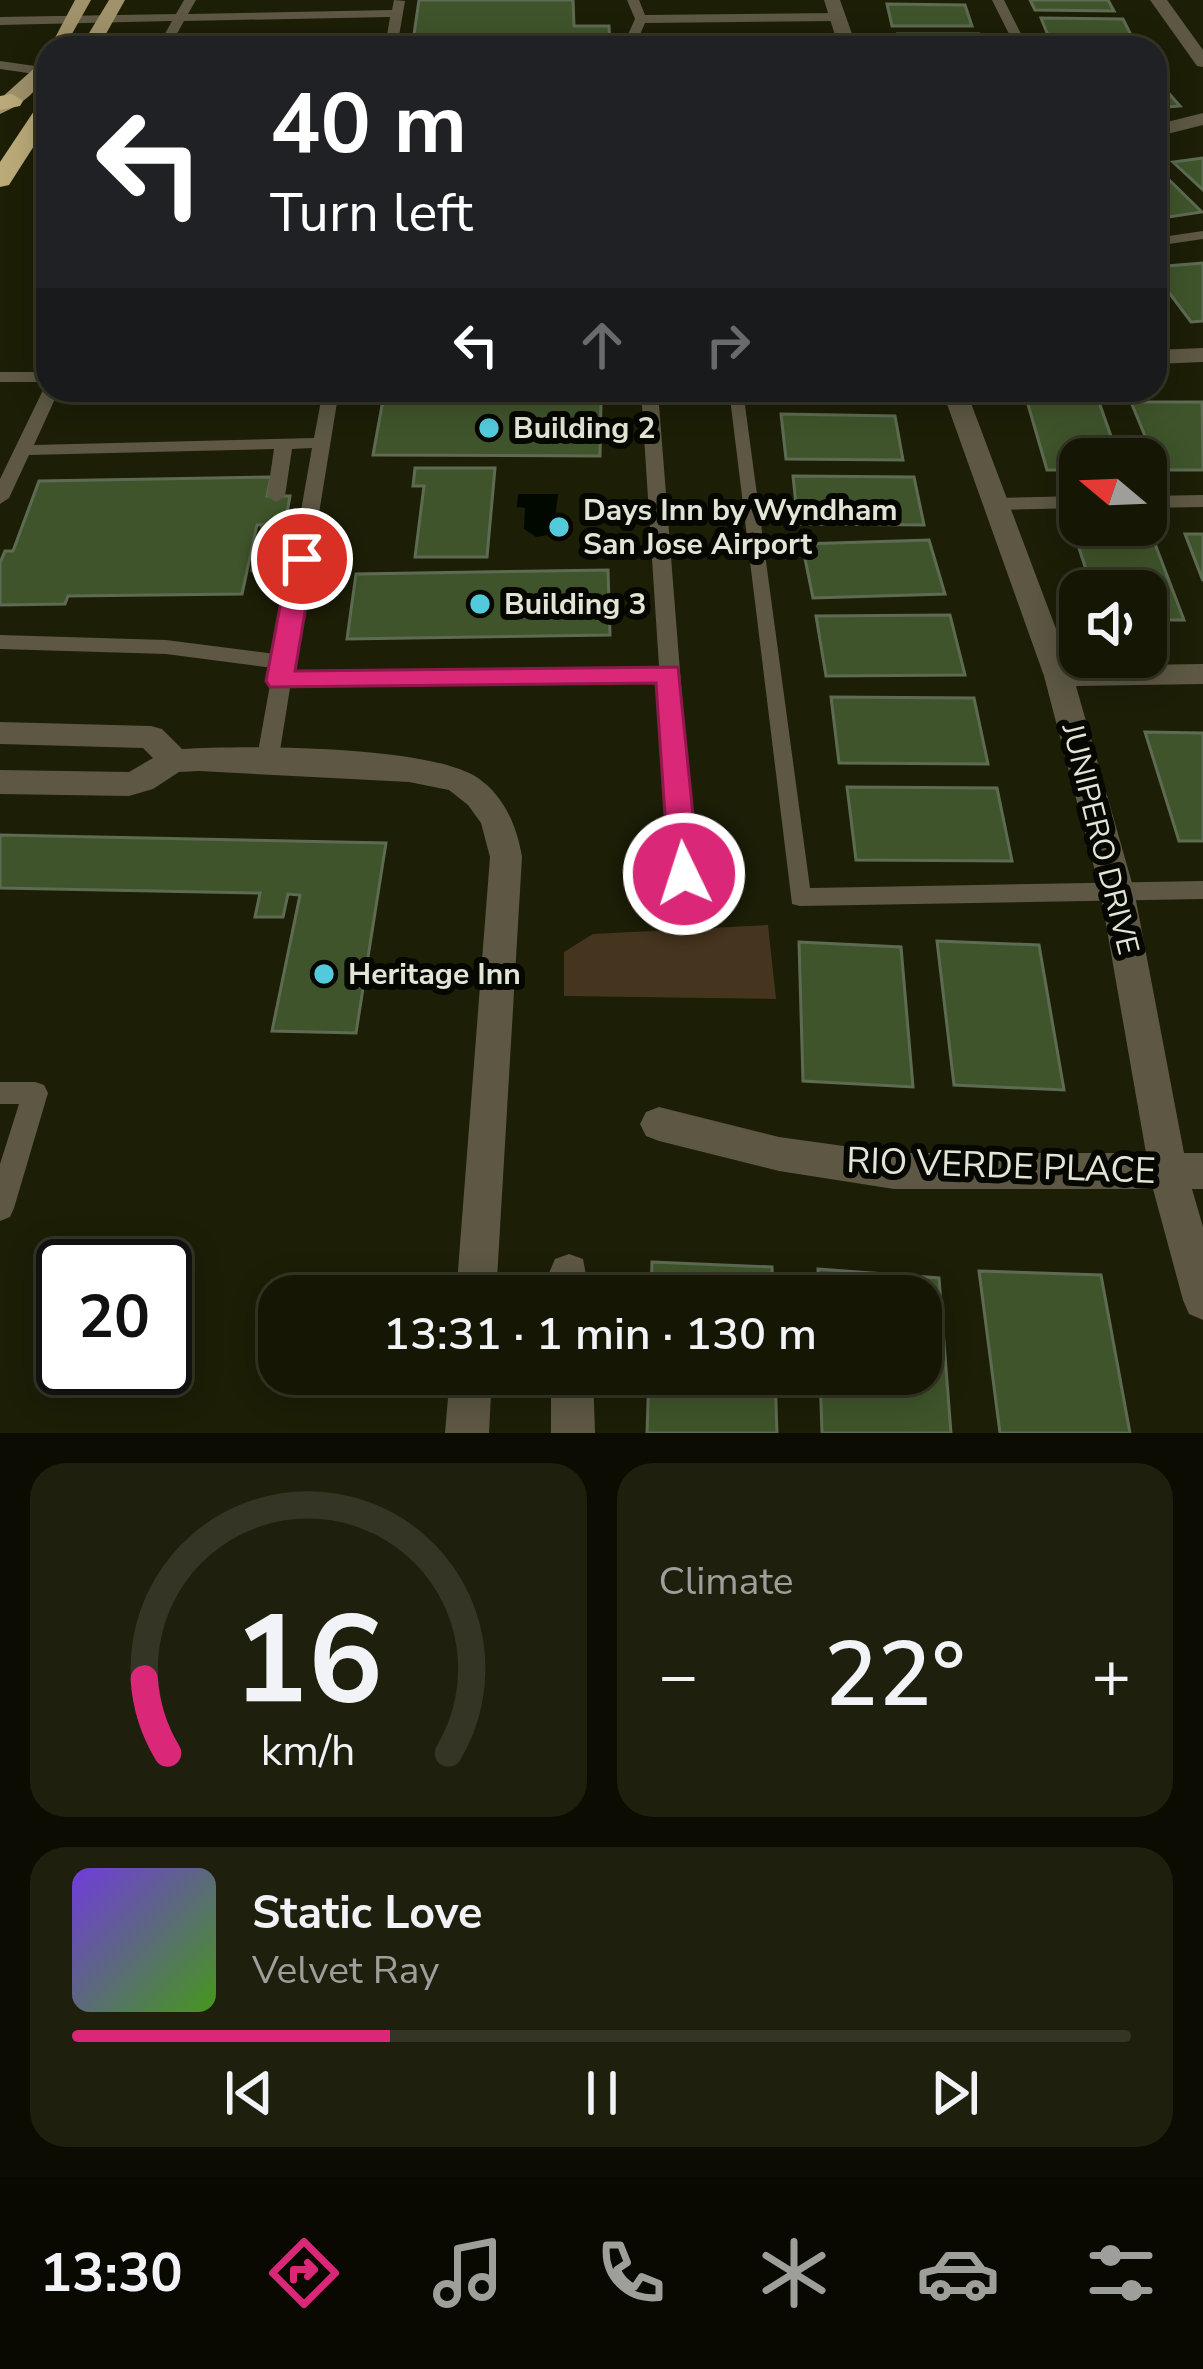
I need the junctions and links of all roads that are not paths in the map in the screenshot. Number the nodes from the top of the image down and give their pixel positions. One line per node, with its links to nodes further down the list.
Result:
1 (83, 0): 11 (main road)
2 (190, 0): 10 (lane)
3 (633, 0): 12 (lane)
4 (998, 0): 17 (lane)
5 (1158, 0): 18 (street)
6 (398, 7): 10 (lane)
7 (112, 9): 10 (lane); 11 (lane); 14 (main road)
8 (835, 9): 12 (lane)
9 (10, 16): 11 (lane)
10 (182, 16): 15 (lane)
11 (73, 17): 13 (main road)
12 (641, 19): 16 (lane)
13 (62, 36)
14 (96, 36)
15 (170, 36)
16 (633, 36)
17 (1016, 36)
18 (1203, 62)
19 (0, 65): 20 (lane)
20 (36, 66)
21 (36, 74): 22 (main road)
22 (4, 104)
23 (36, 110): 27 (main road)
24 (1203, 118): 26 (street)
25 (36, 123): 28 (highway)
26 (1167, 128)
27 (0, 129)
28 (0, 180)
29 (1203, 235): 30 (lane)
30 (1167, 240)
31 (1203, 355): 32 (street)
32 (1167, 356)
33 (36, 376): 34 (lane)
34 (0, 377)
35 (46, 402): 42 (lane)
36 (329, 402): 40 (lane)
37 (647, 402): 53 (lane)
38 (736, 402): 63 (lane)
39 (959, 402): 48 (street, JUNIPERO DRIVE)
40 (322, 443): 41 (lane); 50 (lane)
41 (284, 444): 42 (lane); 43 (lane)
42 (26, 449): 44 (lane)
43 (276, 496)
44 (0, 498)
45 (1203, 501): 47 (lane)
46 (1059, 502): 48 (lane)
47 (1167, 502)
48 (995, 504): 56 (street, JUNIPERO DRIVE)
49 (270, 525): 50 (lane)
50 (294, 602): 52 (lane)
51 (0, 642): 52 (lane)
52 (281, 671): 53 (lane); 60 (lane)
53 (669, 673): 62 (lane)
54 (1167, 674): 55 (street)
55 (1203, 674)
56 (1059, 676)
57 (1060, 678): 63 (street, JUNIPERO DRIVE)
58 (0, 733): 59 (street)
59 (175, 761): 60 (street); 61 (street)
60 (267, 763): 69 (street)
61 (0, 782)
62 (684, 874)
63 (1117, 890): 64 (lane); 67 (street, JUNIPERO DRIVE)
64 (1203, 890)
65 (0, 1093): 68 (lane)
66 (658, 1124): 67 (street, RIO VERDE PLACE)
67 (1185, 1171): 70 (street, JUNIPERO DRIVE)
68 (0, 1208)
69 (477, 1275)
70 (1203, 1300)
71 (469, 1395): 73 (street)
72 (572, 1395): 74 (street)
73 (466, 1433)
74 (573, 1433)

